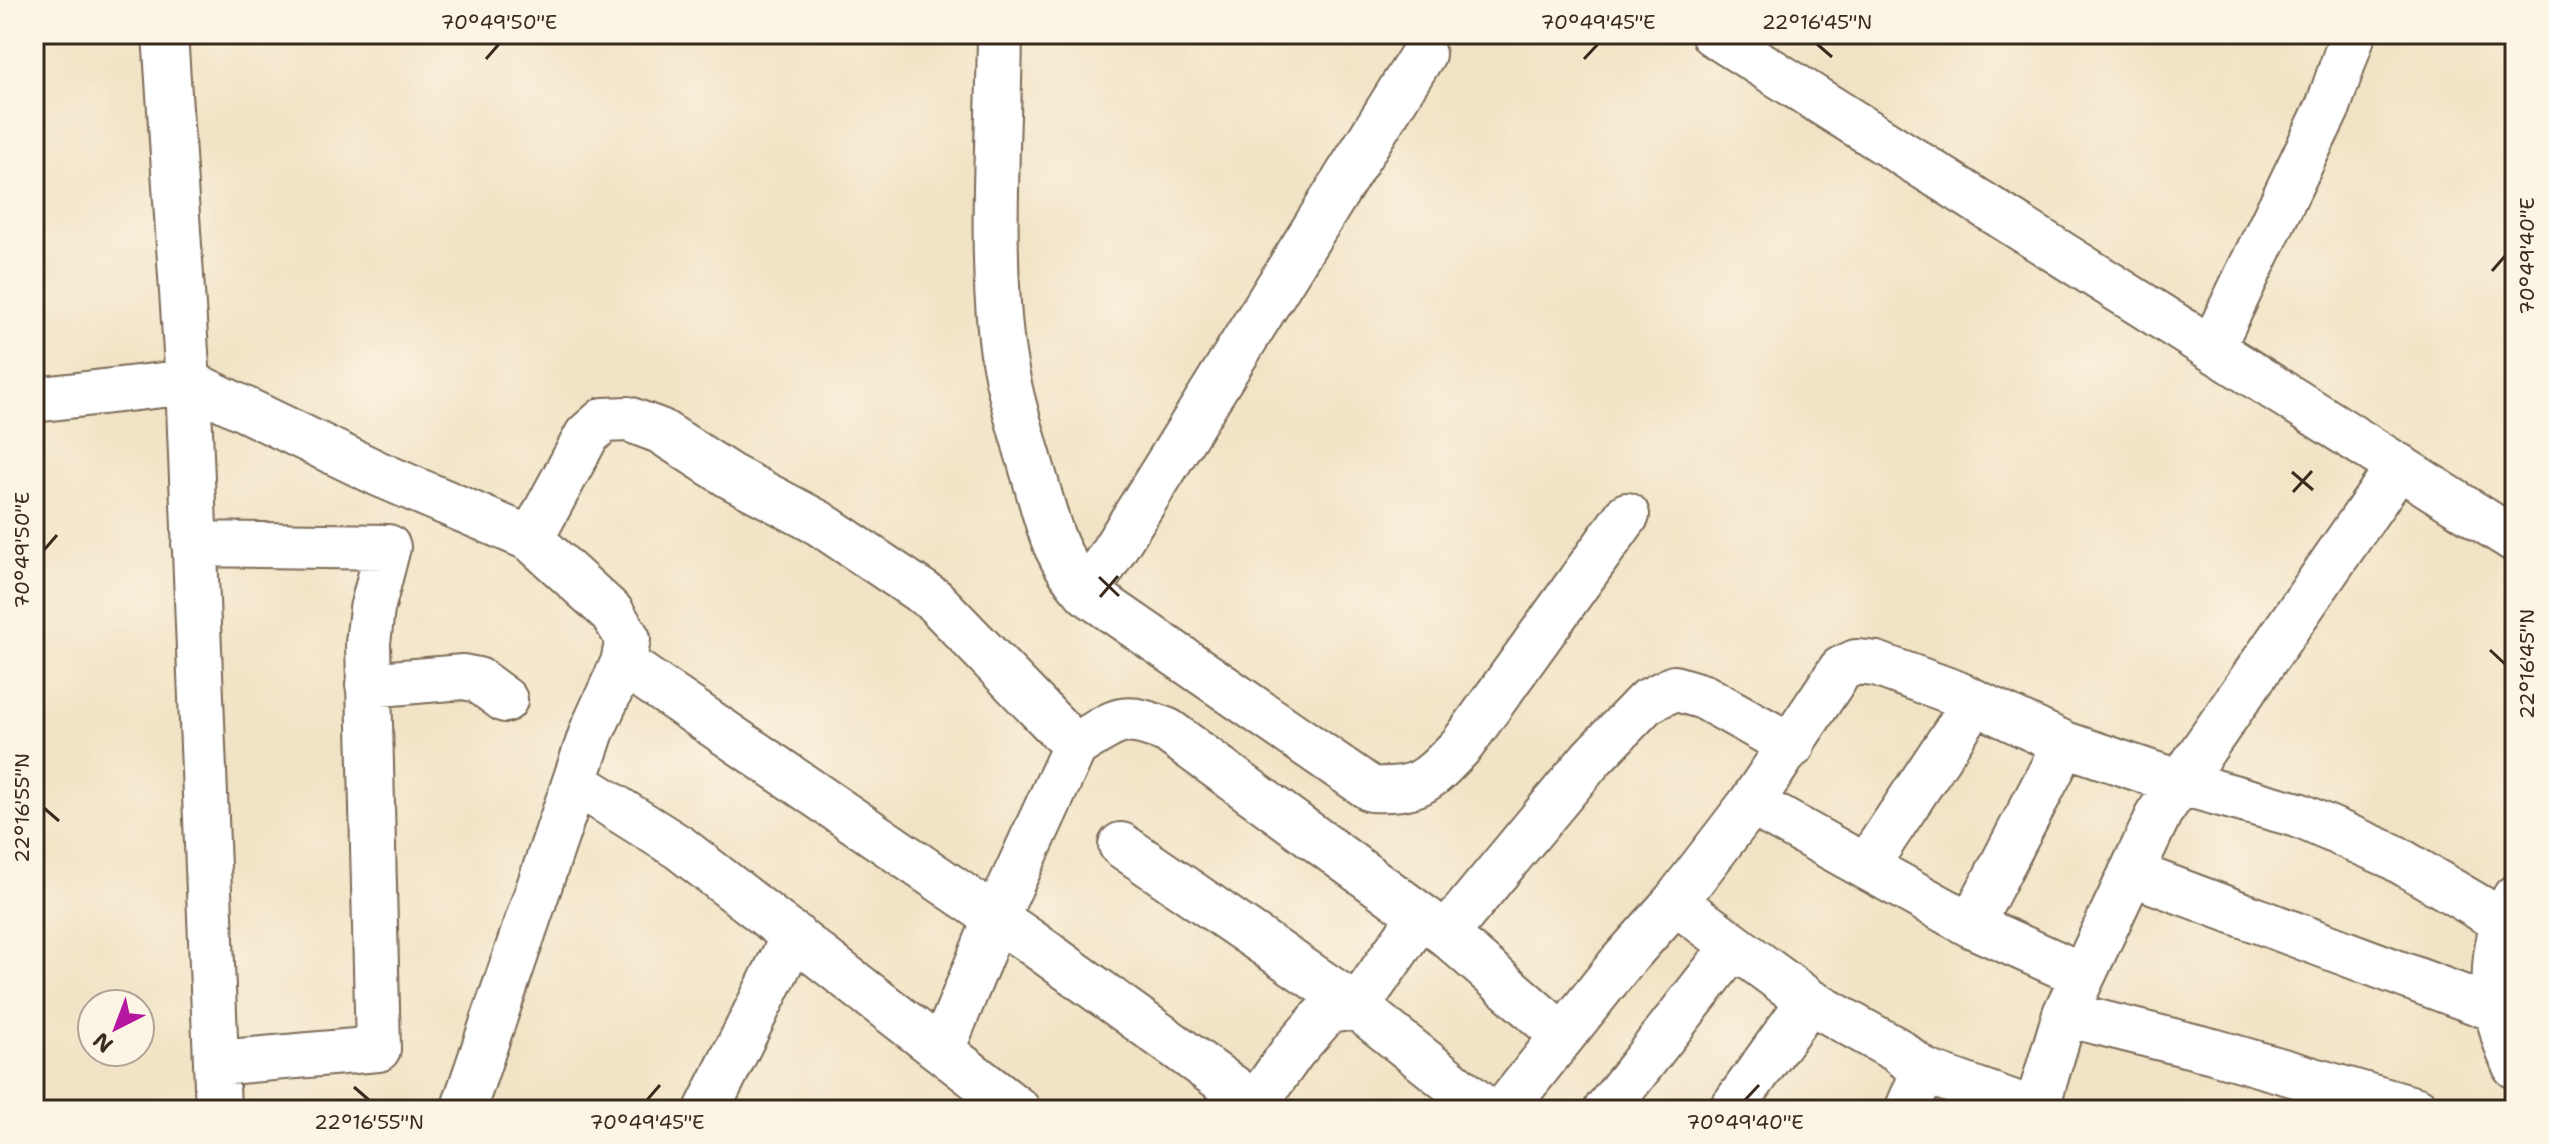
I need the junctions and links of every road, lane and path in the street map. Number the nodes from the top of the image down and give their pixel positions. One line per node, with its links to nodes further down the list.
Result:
1 (165, 34): 7 (street)
2 (1000, 34): 14 (street)
3 (1715, 34): 6 (street)
4 (2353, 34): 6 (street)
5 (1423, 54): 14 (street)
6 (2212, 348): 9 (street)
7 (188, 382): 8 (street); 11 (street); 13 (street)
8 (34, 400)
9 (2399, 466): 12 (street); 23 (street)
10 (1627, 515): 14 (street)
11 (531, 539): 15 (street); 20 (street)
12 (2515, 540)
13 (194, 544): 16 (street); 41 (street)
14 (1087, 593)
15 (623, 663): 22 (street); 30 (street)
16 (368, 685): 17 (street); 41 (street)
17 (505, 700)
18 (1975, 702): 19 (street); 21 (street); 26 (street)
19 (2065, 744): 23 (street); 31 (street)
20 (1075, 746): 30 (street); 32 (street)
21 (1792, 746): 24 (street); 32 (street)
22 (575, 782): 33 (street); 47 (street)
23 (2178, 782): 27 (street); 29 (street)
24 (1751, 803): 26 (street); 28 (street)
25 (1121, 845): 37 (street)
26 (1866, 866): 31 (street)
27 (2131, 873): 35 (street); 38 (street)
28 (1675, 902): 34 (street); 39 (street)
29 (2509, 909): 38 (street)
30 (996, 918): 40 (street); 45 (street)
31 (1971, 925): 35 (street)
32 (1432, 926): 37 (street); 39 (street)
33 (794, 935): 40 (street); 48 (street)
34 (1734, 946): 36 (street); 51 (street)
35 (2074, 994): 53 (street); 54 (street)
36 (1809, 1001): 43 (street); 52 (street)
37 (1357, 1007): 45 (street); 49 (street)
38 (2497, 1010): 42 (street)
39 (1563, 1036): 50 (street)
40 (942, 1050): 44 (street)
41 (216, 1063): 46 (street)
42 (2515, 1066)
43 (1916, 1091): 53 (street)
44 (1002, 1105)
45 (1256, 1108)
46 (218, 1110)
47 (463, 1110)
48 (707, 1110)
49 (1486, 1110)
50 (1504, 1110)
51 (1606, 1110)
52 (1731, 1110)
53 (2035, 1110)
54 (2417, 1110)

